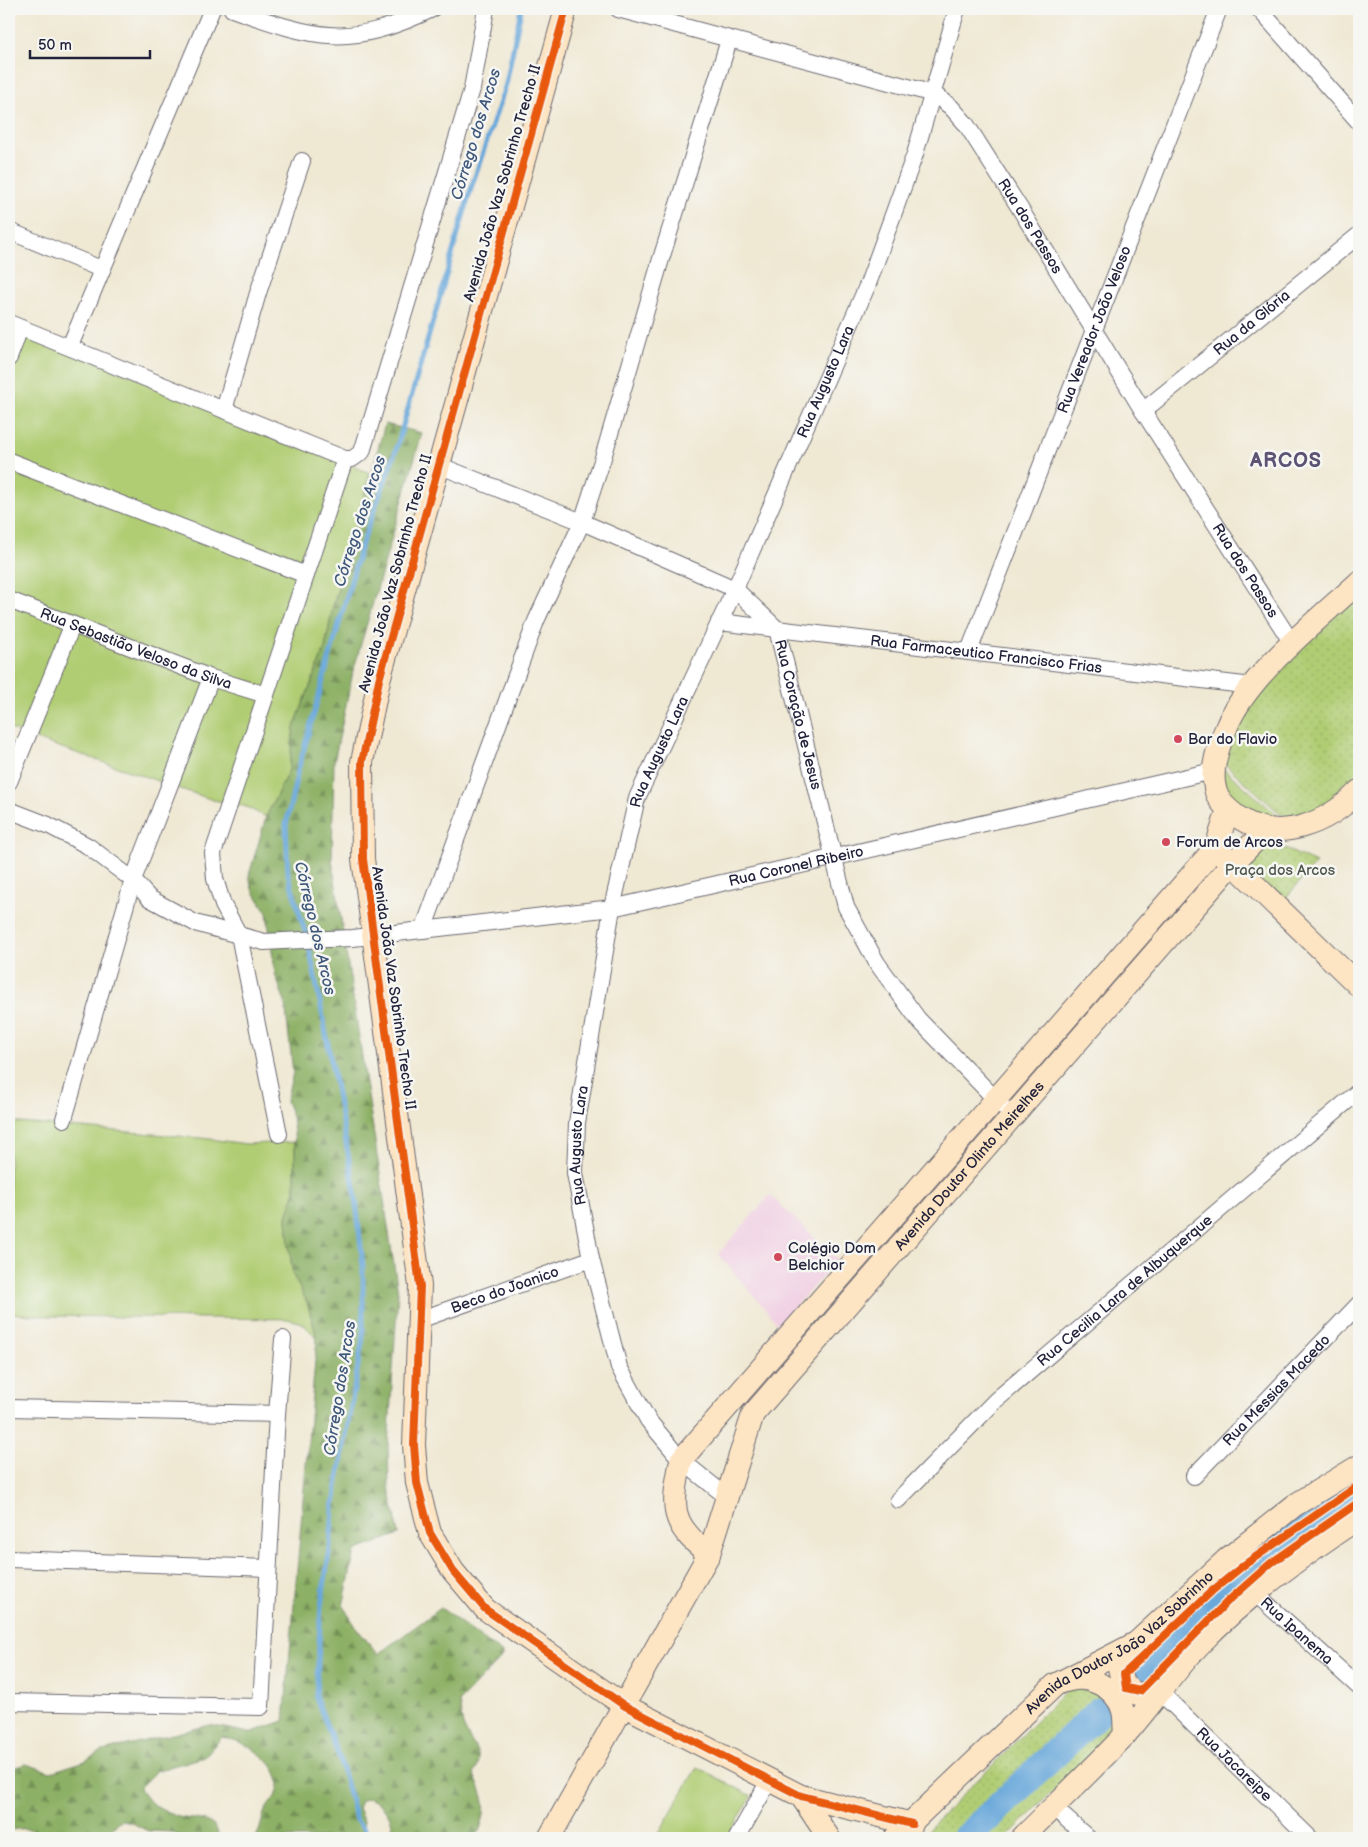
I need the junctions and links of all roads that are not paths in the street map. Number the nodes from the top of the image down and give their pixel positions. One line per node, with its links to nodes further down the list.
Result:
1 (212, 9): 16 (street)
2 (232, 9): 3 (street)
3 (432, 9)
4 (486, 9): 23 (street)
5 (566, 9): 25 (street, Avenida João Vaz Sobrinho Trecho II)
6 (618, 9): 10 (street, Rua dos Passos)
7 (957, 9): 11 (street, Rua Augusto Lara)
8 (1219, 9): 18 (street, Rua Vereador João Veloso)
9 (1259, 9): 12 (street)
10 (729, 40): 11 (street, Rua dos Passos); 26 (street)
11 (934, 94): 18 (street, Rua dos Passos); 29 (street, Rua Augusto Lara)
12 (1359, 122)
13 (302, 161): 21 (street)
14 (9, 231): 16 (street)
15 (1359, 235): 22 (street, Rua da Glória)
16 (101, 269): 19 (street)
17 (14, 325): 19 (street); 20 (street)
18 (1094, 329): 22 (street, Rua dos Passos); 35 (street, Rua Vereador João Veloso)
19 (70, 346): 21 (street)
20 (9, 358)
21 (224, 410): 23 (street)
22 (1144, 411): 34 (street, Rua dos Passos)
23 (345, 460): 27 (street)
24 (9, 461): 27 (street)
25 (438, 465): 26 (street, Rua Coração de Jesus); 52 (street, Avenida João Vaz Sobrinho Trecho II)
26 (582, 522): 29 (street, Rua Coração de Jesus); 50 (street)
27 (306, 575): 38 (street)
28 (1359, 582): 34 (street)
29 (735, 589): 31 (street, Rua Augusto Lara); 33 (street, Rua Coração de Jesus)
30 (9, 600): 32 (street, Rua Sebastião Veloso da Silva)
31 (719, 622): 33 (street, Rua Farmaceutico Francisco Frias); 49 (street, Rua Augusto Lara)
32 (72, 626): 36 (street, Rua Sebastião Veloso da Silva); 40 (street)
33 (777, 629): 35 (street, Rua Farmaceutico Francisco Frias); 46 (street, Rua Coração de Jesus)
34 (1292, 643): 37 (street)
35 (969, 651): 37 (street, Rua Farmaceutico Francisco Frias)
36 (212, 678): 38 (street, Rua Sebastião Veloso da Silva); 48 (street)
37 (1252, 686): 39 (street)
38 (266, 695): 51 (street)
39 (1213, 771): 43 (street); 46 (street, Rua Coronel Ribeiro)
40 (9, 782)
41 (1359, 791): 44 (street)
42 (9, 810): 48 (street, Rua Coronel Ribeiro)
43 (1228, 810): 44 (street); 45 (street, Avenida Doutor Olinto Meirelhes)
44 (1266, 830): 47 (street, Avenida Doutor Olinto Meirelhes)
45 (1216, 847): 47 (street); 53 (street, Avenida Doutor Olinto Meirelhes)
46 (834, 856): 49 (street, Rua Coronel Ribeiro); 57 (street, Rua Coração de Jesus)
47 (1233, 863): 54 (street); 55 (street, Avenida Doutor Olinto Meirelhes)
48 (133, 880): 51 (street, Rua Coronel Ribeiro); 59 (street)
49 (612, 908): 50 (street, Rua Coronel Ribeiro); 63 (street, Rua Augusto Lara)
50 (423, 930): 52 (street, Rua Coronel Ribeiro)
51 (239, 935): 52 (street, Rua Coronel Ribeiro); 60 (street)
52 (363, 937): 65 (street, Avenida João Vaz Sobrinho Trecho II)
53 (1104, 975): 55 (street); 57 (street, Avenida Doutor Olinto Meirelhes)
54 (1359, 986)
55 (1122, 991): 58 (street, Avenida Doutor Olinto Meirelhes)
56 (1359, 1091): 73 (street, Rua Cecilia Lara de Albuquerque)
57 (996, 1099): 58 (street, Rua Coração de Jesus); 61 (street, Avenida Doutor Olinto Meirelhes)
58 (1012, 1117): 62 (street, Avenida Doutor Olinto Meirelhes)
59 (64, 1119)
60 (280, 1134)
61 (872, 1241): 62 (street); 69 (street, Avenida Doutor Olinto Meirelhes)
62 (890, 1257): 72 (street, Avenida Doutor Olinto Meirelhes)
63 (591, 1260): 65 (street, Beco do Joanico); 69 (street, Rua Augusto Lara)
64 (1359, 1304): 71 (street, Rua Messias Macedo)
65 (419, 1320): 84 (street, Avenida João Vaz Sobrinho Trecho II)
66 (283, 1339): 68 (street)
67 (9, 1408): 68 (street)
68 (277, 1414): 77 (street)
69 (681, 1460): 72 (street, Rua Augusto Lara); 75 (street, Avenida Doutor Olinto Meirelhes)
70 (1359, 1466): 79 (street, Avenida Doutor João Vaz Sobrinho)
71 (1194, 1476)
72 (727, 1497): 75 (street, Avenida Doutor Olinto Meirelhes)
73 (898, 1500)
74 (1359, 1518): 78 (street)
75 (708, 1554): 84 (street)
76 (9, 1559): 77 (street)
77 (268, 1568): 83 (street)
78 (1256, 1594): 81 (street, Rua Ipanema); 82 (street)
79 (1136, 1643): 80 (street, Avenida Doutor João Vaz Sobrinho); 82 (street)
80 (1055, 1685): 85 (street); 89 (street, Avenida Doutor João Vaz Sobrinho)
81 (1359, 1687)
82 (1159, 1691): 85 (street); 96 (street, Rua Jacareipe)
83 (9, 1702)
84 (625, 1706): 86 (street, Avenida João Vaz Sobrinho Trecho II); 90 (street)
85 (1124, 1736): 88 (street)
86 (769, 1781): 87 (street, Avenida João Vaz Sobrinho Trecho II); 91 (street)
87 (801, 1796): 89 (street, Avenida João Vaz Sobrinho Trecho II); 92 (street)
88 (1053, 1807): 94 (street); 95 (street)
89 (912, 1824): 93 (street, Avenida Doutor João Vaz Sobrinho)
90 (549, 1838)
91 (737, 1838)
92 (829, 1838)
93 (895, 1838)
94 (1022, 1838)
95 (1088, 1838)
96 (1310, 1838)

